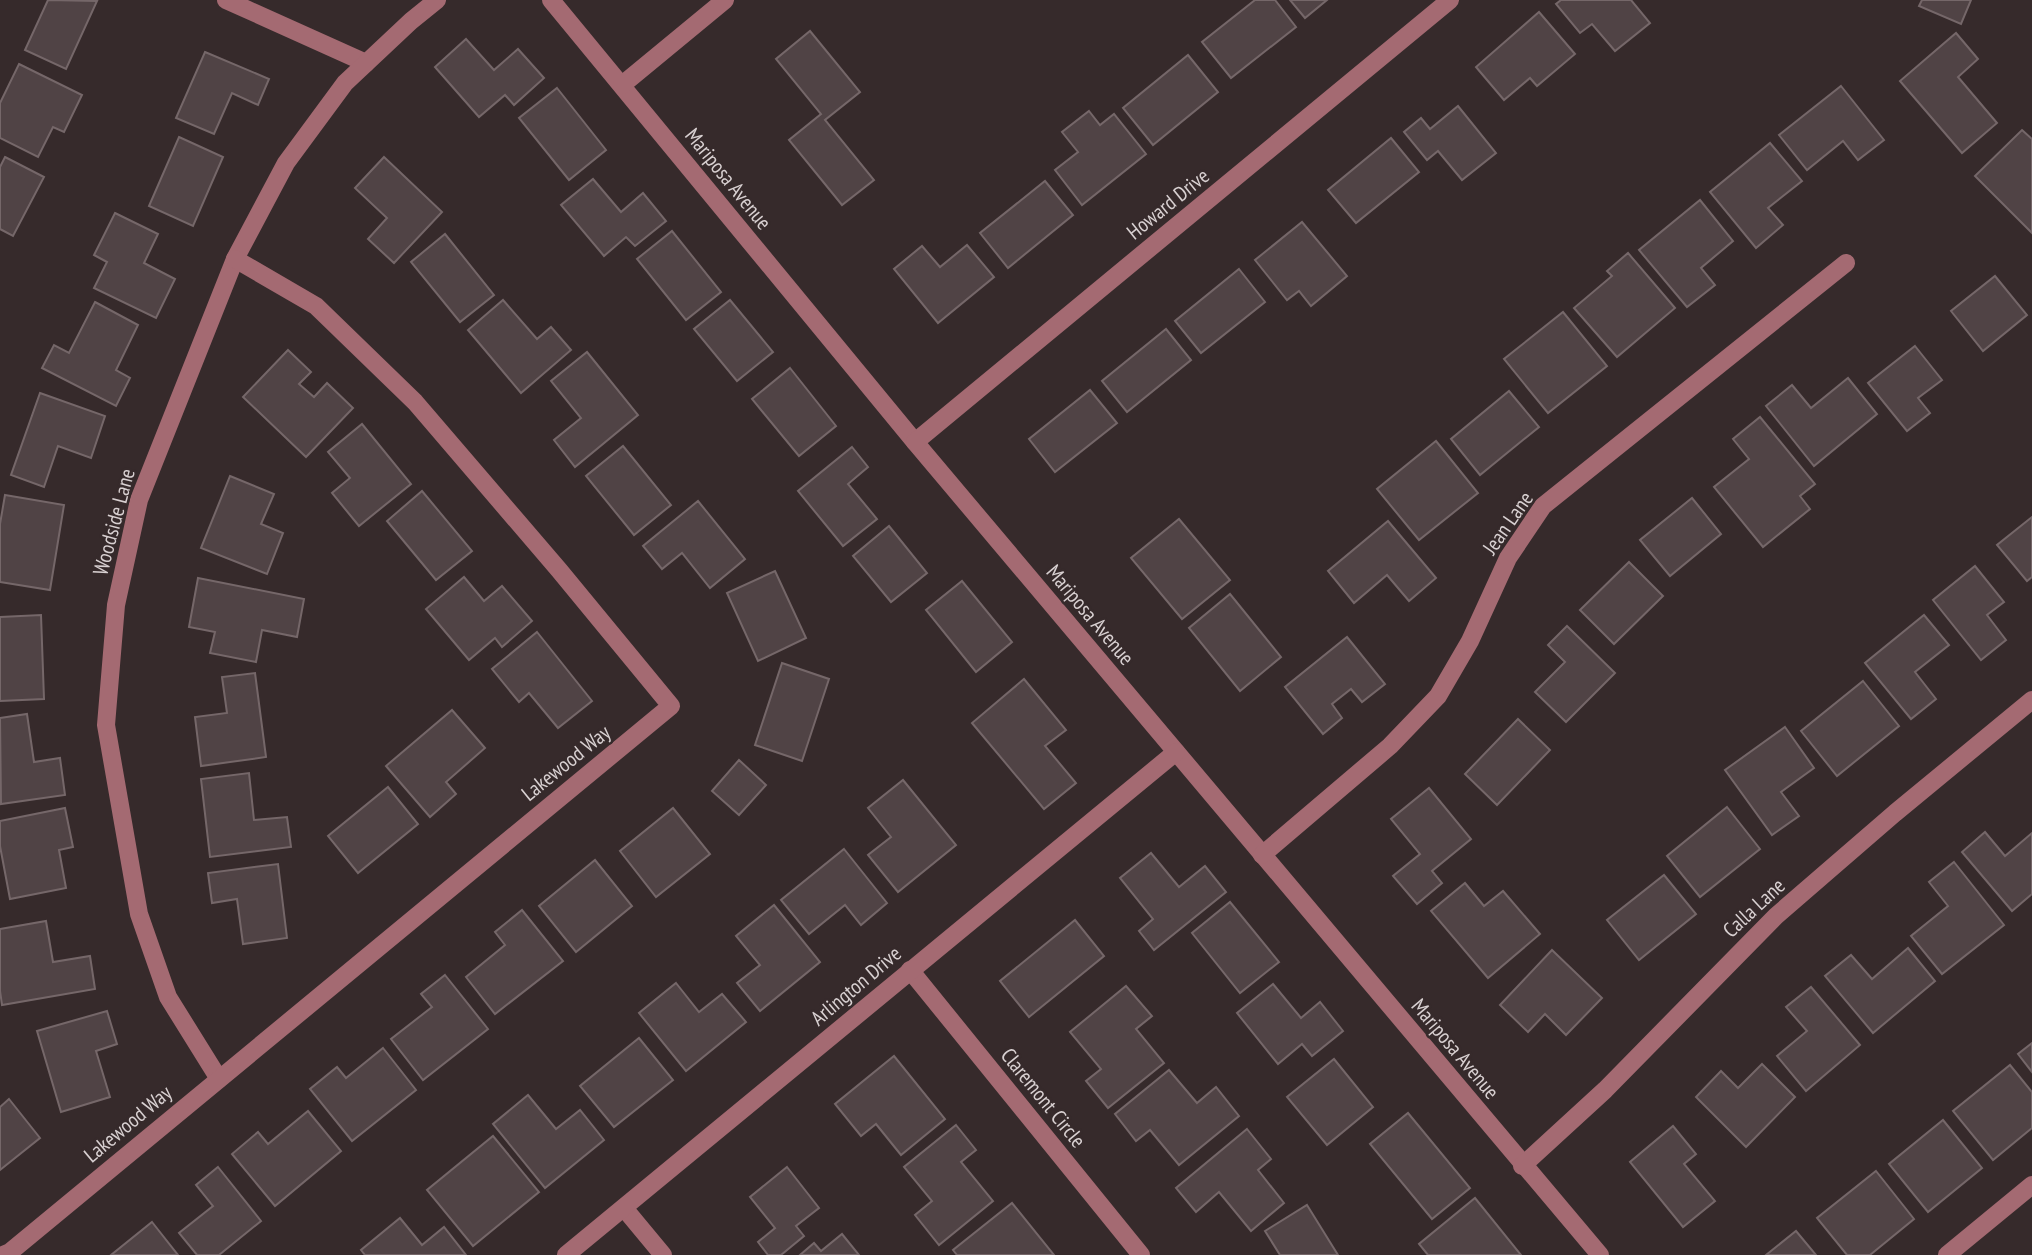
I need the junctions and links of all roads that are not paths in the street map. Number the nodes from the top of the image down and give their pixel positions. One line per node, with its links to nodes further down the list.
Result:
1 (226, 0): 6 (street)
2 (437, 0): 6 (street, Woodside Lane)
3 (551, 0): 7 (street, Mariposa Avenue)
4 (725, 0): 7 (street)
5 (1450, 0): 10 (street, Howard Drive)
6 (366, 63): 8 (street, Woodside Lane)
7 (622, 86): 10 (street, Mariposa Avenue)
8 (235, 259): 15 (street, Woodside Lane); 15 (street, Lakewood Way)
9 (1846, 263): 13 (street, Jean Lane)
10 (915, 442): 12 (street, Mariposa Avenue)
11 (2032, 700): 16 (street, Calla Lane)
12 (1176, 752): 13 (street, Mariposa Avenue); 14 (street, Arlington Drive)
13 (1262, 855): 16 (street, Mariposa Avenue)
14 (910, 970): 18 (street, Arlington Drive); 22 (street, Claremont Circle)
15 (219, 1079): 19 (street, Lakewood Way)
16 (1522, 1166): 23 (street, Mariposa Avenue)
17 (2032, 1185): 24 (street)
18 (624, 1208): 20 (street, Arlington Drive); 21 (street)
19 (3, 1255)
20 (566, 1255)
21 (663, 1255)
22 (1142, 1255)
23 (1600, 1255)
24 (1947, 1255)

